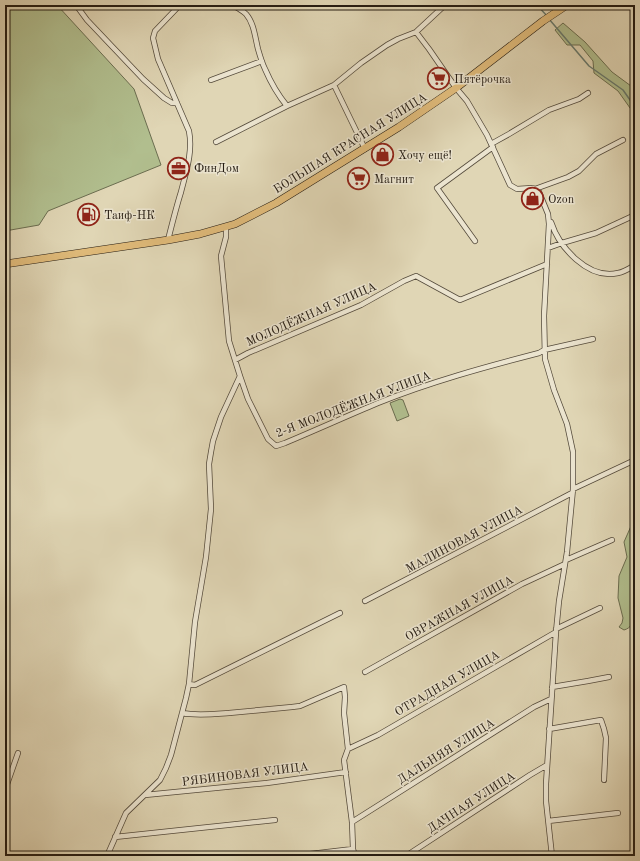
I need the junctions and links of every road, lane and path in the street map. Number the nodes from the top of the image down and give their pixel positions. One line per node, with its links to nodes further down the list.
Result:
1 (76, 5): 15 (street)
2 (248, 5): 7 (street)
3 (445, 5): 9 (street)
4 (567, 5): 13 (main road, БОЛЬШАЯ КРАСНАЯ УЛИЦА)
5 (631, 5): 8 (street)
6 (235, 6): 7 (street); 15 (street)
7 (241, 10): 10 (street)
8 (635, 11)
9 (416, 32): 12 (street); 13 (street)
10 (262, 61): 11 (street); 16 (street)
11 (211, 80)
12 (334, 85): 16 (street); 20 (street)
13 (456, 88): 19 (street); 20 (main road, БОЛЬШАЯ КРАСНАЯ УЛИЦА)
14 (588, 93): 19 (street)
15 (177, 103): 25 (street)
16 (287, 106): 18 (street)
17 (623, 140): 21 (street)
18 (216, 142)
19 (492, 145): 21 (street); 26 (street)
20 (365, 149): 24 (main road, БОЛЬШАЯ КРАСНАЯ УЛИЦА)
21 (535, 189): 22 (street)
22 (548, 214): 27 (street); 28 (street)
23 (635, 215): 27 (street)
24 (226, 227): 25 (main road, БОЛЬШАЯ КРАСНАЯ УЛИЦА); 34 (street, 2-Я МОЛОДЁЖНАЯ УЛИЦА)
25 (168, 240): 29 (main road, БОЛЬШАЯ КРАСНАЯ УЛИЦА)
26 (476, 241)
27 (562, 243): 28 (street); 31 (street)
28 (548, 248): 30 (street)
29 (5, 264)
30 (547, 264): 33 (street); 34 (street, МОЛОДЁЖНАЯ УЛИЦА)
31 (635, 265)
32 (593, 339): 33 (street, 2-Я МОЛОДЁЖНАЯ УЛИЦА)
33 (544, 350): 35 (street, 2-Я МОЛОДЁЖНАЯ УЛИЦА); 37 (street)
34 (235, 360): 35 (street, 2-Я МОЛОДЁЖНАЯ УЛИЦА)
35 (240, 376): 46 (street)
36 (635, 460): 37 (street, МАЛИНОВАЯ УЛИЦА)
37 (573, 491): 39 (street); 40 (street, МАЛИНОВАЯ УЛИЦА)
38 (612, 540): 39 (street, ОВРАЖНАЯ УЛИЦА)
39 (565, 562): 43 (street); 44 (street, ОВРАЖНАЯ УЛИЦА)
40 (365, 601)
41 (600, 608): 43 (street, ОТРАДНАЯ УЛИЦА)
42 (340, 614): 46 (street)
43 (556, 631): 47 (street); 51 (street, ОТРАДНАЯ УЛИЦА)
44 (365, 672)
45 (609, 677): 47 (street)
46 (189, 684): 49 (street)
47 (552, 687): 48 (street)
48 (551, 700): 50 (street); 61 (street, ДАЛЬНЯЯ УЛИЦА)
49 (182, 713): 51 (street); 57 (street)
50 (550, 729): 53 (street); 55 (street)
51 (348, 749): 54 (street)
52 (18, 753): 56 (street)
53 (547, 765): 60 (street); 67 (street, ДАЧНАЯ УЛИЦА)
54 (346, 772): 57 (street, РЯБИНОВАЯ УЛИЦА); 61 (street)
55 (604, 780)
56 (5, 790)
57 (145, 795): 62 (street)
58 (618, 813): 60 (street)
59 (274, 820): 62 (street)
60 (548, 820): 69 (street)
61 (352, 822): 63 (street)
62 (115, 837): 64 (street)
63 (354, 849): 65 (street); 66 (street)
64 (107, 856)
65 (293, 856)
66 (355, 856)
67 (406, 856)
68 (545, 856): 69 (street)
69 (552, 856)

